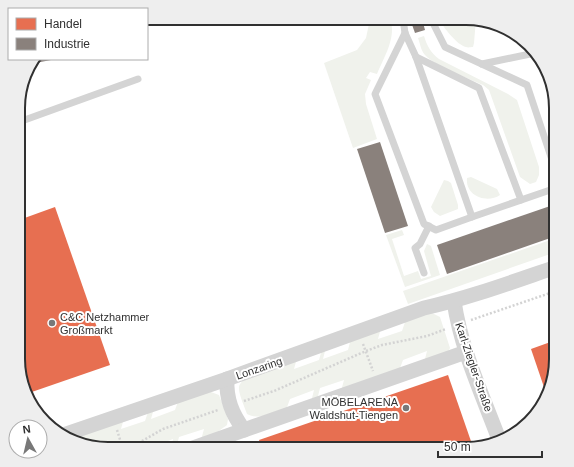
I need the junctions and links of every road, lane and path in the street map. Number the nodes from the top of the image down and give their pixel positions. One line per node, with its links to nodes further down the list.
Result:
1 (404, 25): 3 (lane)
2 (434, 25): 6 (lane)
3 (405, 33): 5 (lane); 13 (lane)
4 (529, 54): 6 (lane)
5 (416, 57): 11 (lane); 12 (lane)
6 (482, 64): 9 (lane)
7 (138, 78): 8 (lane)
8 (25, 120)
9 (549, 151)
10 (549, 190): 11 (lane)
11 (521, 200): 12 (lane)
12 (472, 217): 13 (lane)
13 (429, 226): 15 (lane)
14 (549, 269): 17 (street)
15 (424, 274)
16 (549, 293): 18 (path)
17 (454, 301): 18 (street, Karl-Ziegler-Straße); 19 (street, Lonzaring)
18 (458, 324): 20 (path); 21 (street, Karl-Ziegler-Straße)
19 (359, 332): 20 (path); 22 (street, Lonzaring)
20 (366, 350): 23 (path); 24 (path)
21 (466, 352): 23 (street); 28 (street, Karl-Ziegler-Straße)
22 (227, 379): 24 (street); 25 (street, Lonzaring)
23 (377, 384): 26 (street)
24 (230, 406): 26 (street); 30 (path)
25 (112, 418): 27 (street, Lonzaring); 29 (path)
26 (244, 430): 31 (street)
27 (70, 433)
28 (498, 436)
29 (121, 442)
30 (140, 442)
31 (210, 442)

